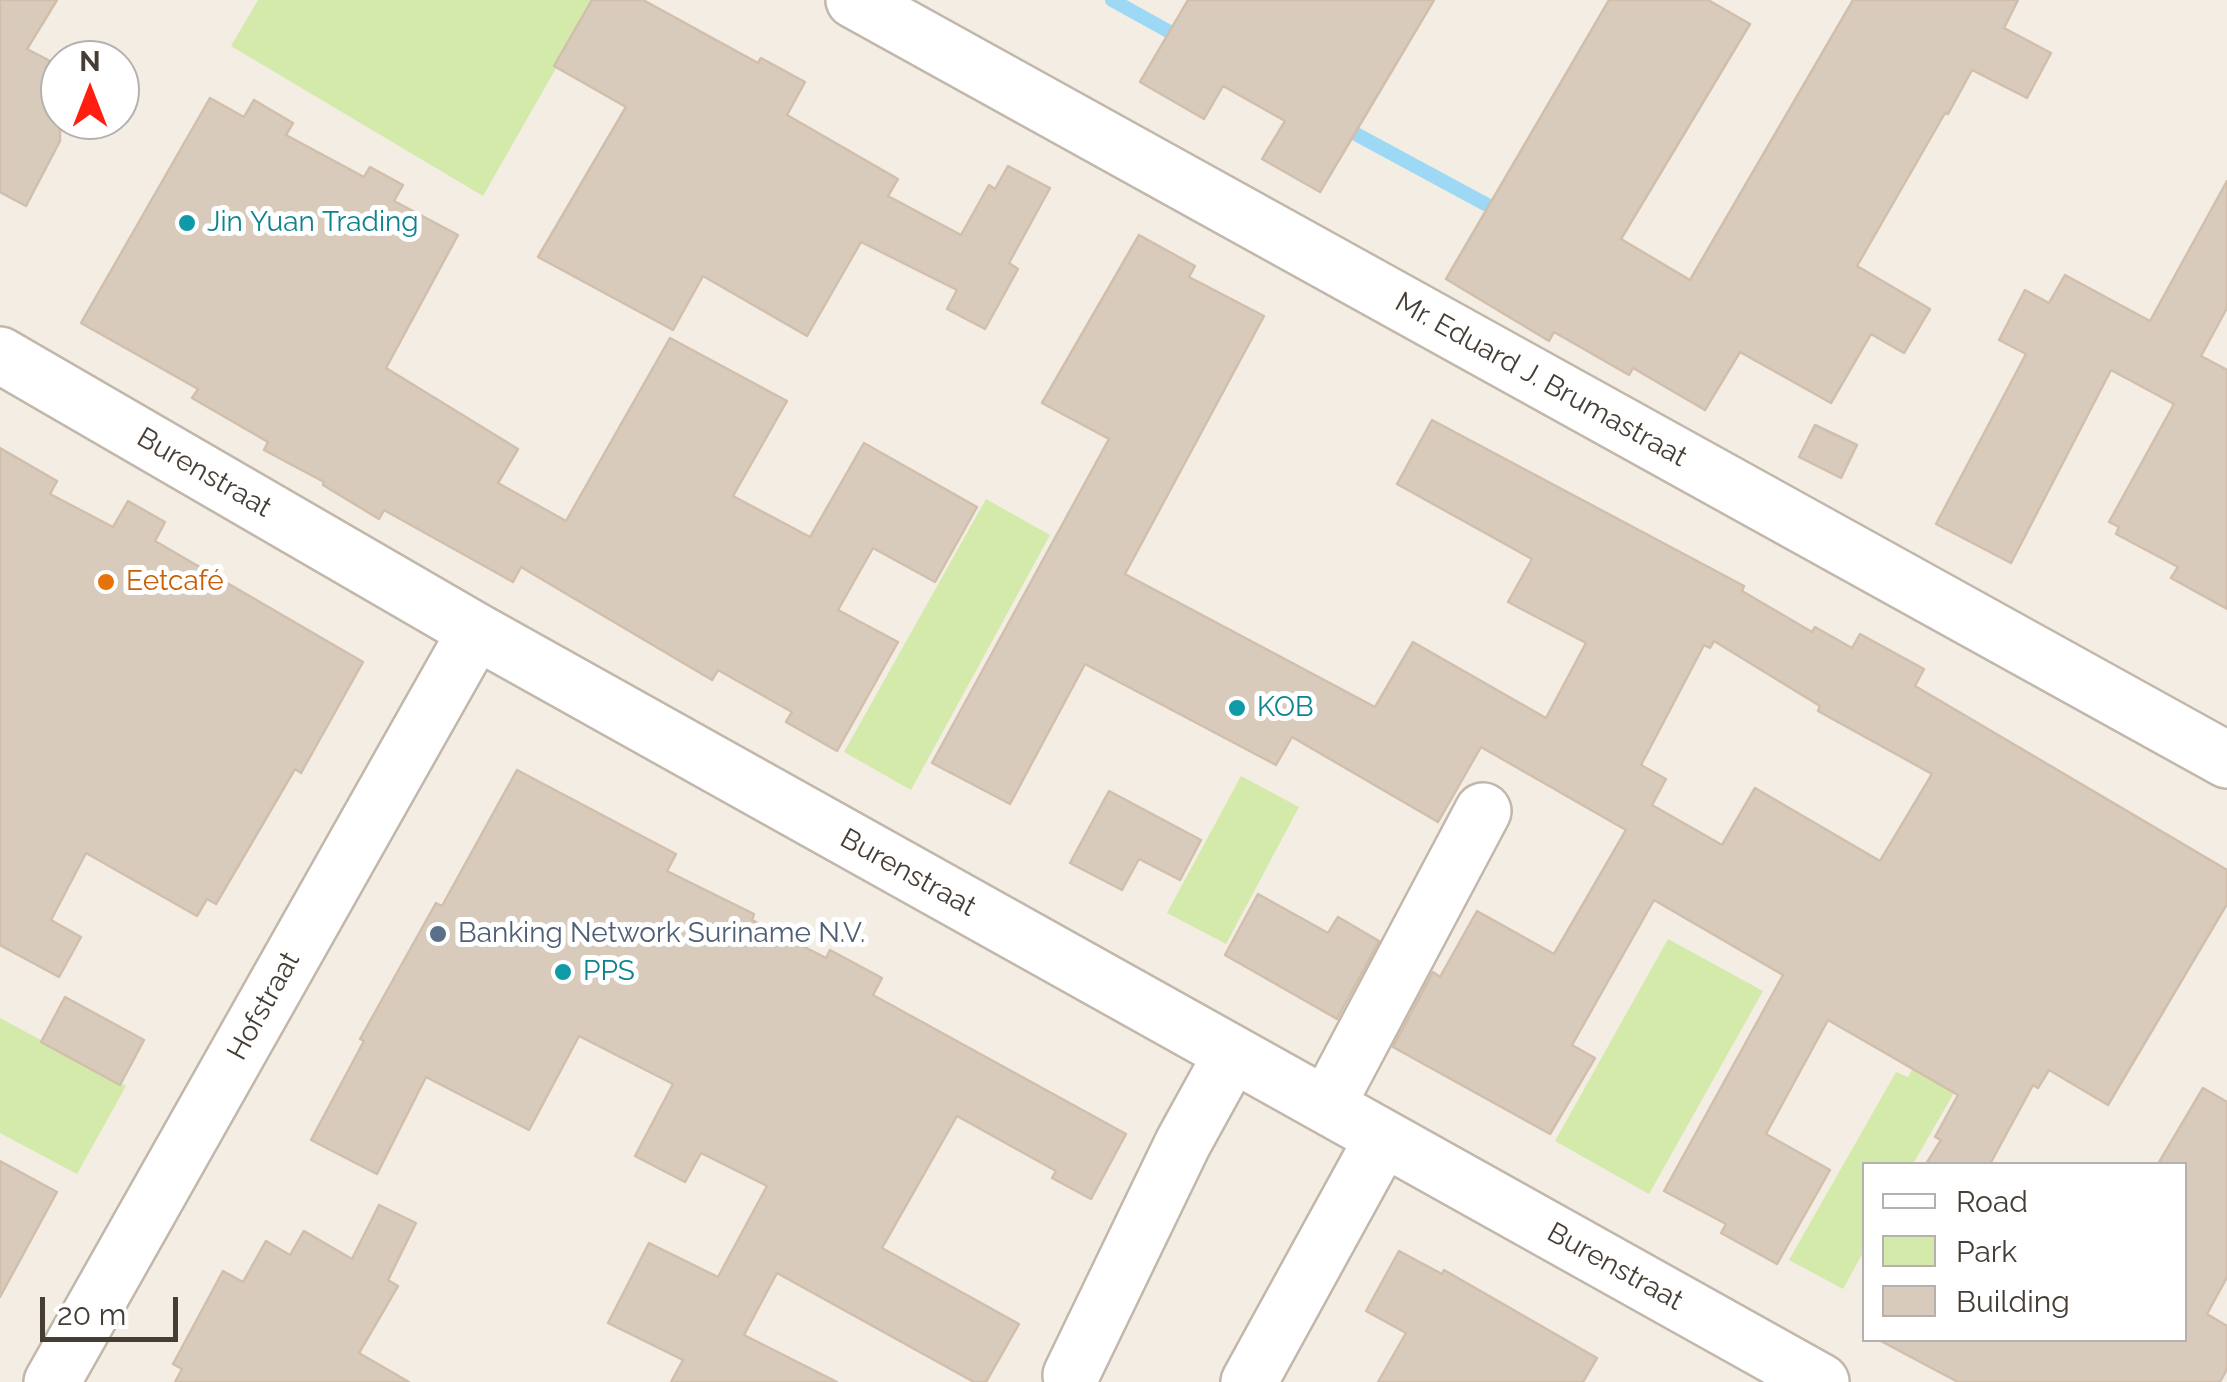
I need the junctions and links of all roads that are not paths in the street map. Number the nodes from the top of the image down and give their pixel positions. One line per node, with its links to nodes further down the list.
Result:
1 (854, 0): 4 (street, Mr. Eduard J. Brumastraat)
2 (0, 354): 3 (street, Burenstraat)
3 (476, 631): 6 (street, Burenstraat); 10 (street, Hofstraat)
4 (2227, 760)
5 (1482, 811): 7 (street)
6 (1232, 1054): 7 (street, Burenstraat); 9 (street)
7 (1327, 1105): 8 (street, Burenstraat)
8 (1382, 1138): 11 (street); 12 (street, Burenstraat)
9 (1071, 1375)
10 (52, 1382)
11 (1249, 1382)
12 (1821, 1382)

